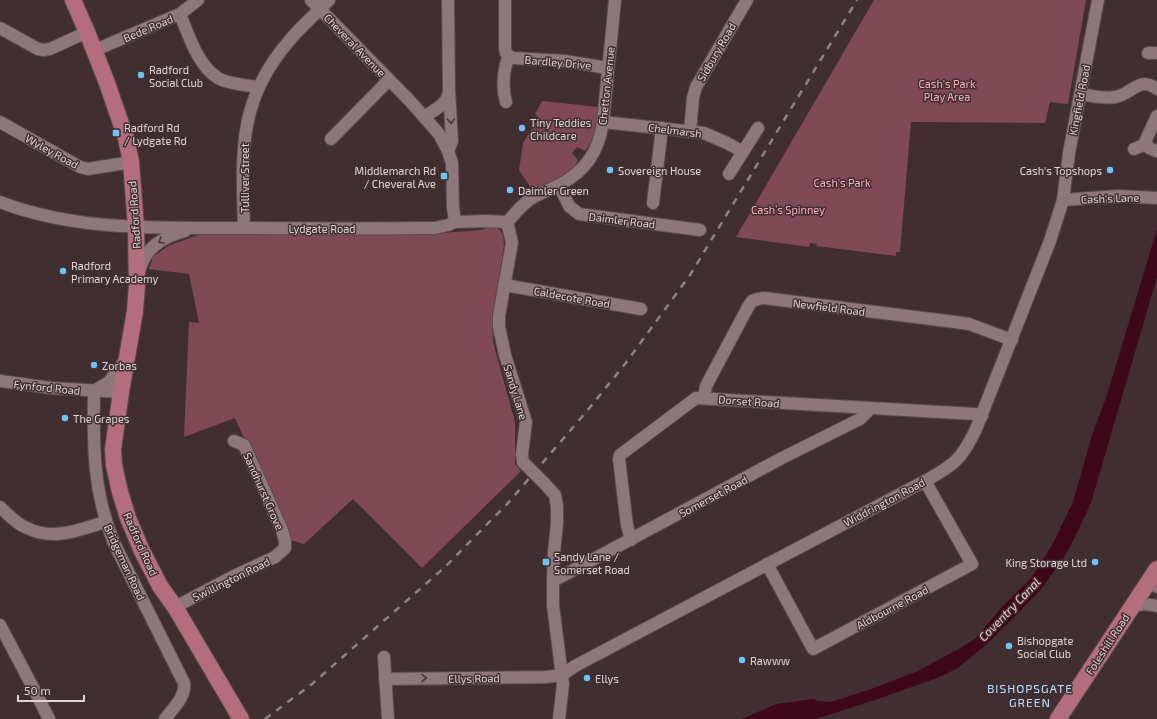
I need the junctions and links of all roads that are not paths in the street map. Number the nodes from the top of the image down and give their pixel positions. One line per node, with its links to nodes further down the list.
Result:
1 (73, 0): 13 (main road, Radford Road)
2 (198, 0): 11 (street, Bede Road)
3 (311, 0): 10 (street, Cheveral Avenue)
4 (329, 0): 10 (street, Cheveral Avenue)
5 (448, 0): 20 (street)
6 (505, 0): 15 (street, Bardley Drive)
7 (615, 0): 16 (street, Chetton Avenue)
8 (746, 0): 29 (street, Sidbury Road)
9 (1098, 0): 21 (street, Kingfield Road)
10 (320, 9): 17 (street, Cheveral Avenue); 18 (street, Tulliver Street)
11 (180, 14): 14 (street, Bede Road); 18 (street)
12 (0, 28): 13 (street)
13 (87, 32): 14 (main road, Radford Road)
14 (95, 50): 34 (main road, Radford Road)
15 (509, 56): 16 (street, Bardley Drive); 22 (street, Bardley Drive)
16 (608, 68): 26 (street, Chetton Avenue)
17 (389, 80): 24 (street, Cheveral Avenue); 30 (street, Cheveral Avenue)
18 (258, 88): 45 (street, Tulliver Street)
19 (1157, 89): 21 (street)
20 (449, 90): 24 (street); 32 (street, one-way to 32)
21 (1081, 94): 38 (street, Kingfield Road)
22 (506, 102)
23 (1157, 116): 31 (street)
24 (424, 117): 32 (street, Cheveral Avenue)
25 (0, 122): 34 (street, Wyley Road)
26 (603, 122): 27 (street, Chelmarsh); 36 (street, Chetton Avenue)
27 (662, 128): 29 (street, Chelmarsh); 40 (street)
28 (758, 128): 33 (street)
29 (690, 131): 33 (street, Chelmarsh)
30 (331, 139)
31 (1134, 148)
32 (448, 151): 41 (street)
33 (742, 152): 35 (street)
34 (131, 162): 43 (main road, Radford Road)
35 (729, 174)
36 (559, 185): 42 (street, Chetton Avenue); 46 (street, Daimler Road)
37 (1154, 198): 38 (street, Cash's Lane)
38 (1063, 200): 50 (street, Widdrington Road)
39 (0, 202): 43 (street, Lydgate Road)
40 (653, 203)
41 (455, 222): 42 (street, Lydgate Road); 45 (street, Lydgate Road)
42 (507, 222): 48 (street, Sandy Lane)
43 (136, 227): 44 (street, Lydgate Road); 47 (main road, Radford Road)
44 (198, 228): 45 (street, Lydgate Road); 47 (street, one-way to 47)
45 (244, 228)
46 (700, 230)
47 (137, 285): 51 (main road, Radford Road)
48 (504, 286): 49 (street, Caldecote Road); 66 (street, Sandy Lane, bridge)
49 (641, 309)
50 (1012, 340): 55 (street, Newfield Road); 57 (street, Widdrington Road)
51 (128, 356): 53 (street, Fynford Road); 54 (main road, Radford Road)
52 (0, 381): 53 (street, Fynford Road)
53 (94, 391): 54 (street, Fynford Road); 61 (street, Bridgeman Road)
54 (120, 392): 68 (main road, Radford Road)
55 (704, 398): 56 (street, Dorset Road); 62 (street, Dorset Road)
56 (870, 409): 57 (street, Dorset Road); 62 (street, Somerset Road)
57 (982, 416): 59 (street, Widdrington Road)
58 (234, 440): 63 (street, Sandhurst Grove)
59 (925, 481): 64 (street, Widdrington Road); 64 (street, Aldbourne Road)
60 (0, 506): 61 (street)
61 (105, 522): 75 (street, Bridgeman Road)
62 (631, 540): 66 (street, Somerset Road)
63 (285, 548): 68 (street, Swillington Road)
64 (767, 564): 72 (street, Widdrington Road)
65 (1155, 577): 69 (main road, Foleshill Road)
66 (553, 581): 72 (street, Sandy Lane)
67 (1157, 606): 69 (street)
68 (174, 607): 76 (main road, Radford Road)
69 (1130, 608): 79 (main road, Foleshill Road)
70 (0, 624): 74 (street)
71 (384, 657): 73 (street)
72 (562, 675): 73 (street, Ellys Road, one-way to 72); 78 (street, Sandy Lane)
73 (385, 679): 77 (street)
74 (48, 719)
75 (165, 719)
76 (241, 719)
77 (388, 719)
78 (559, 719)
79 (1058, 719)

